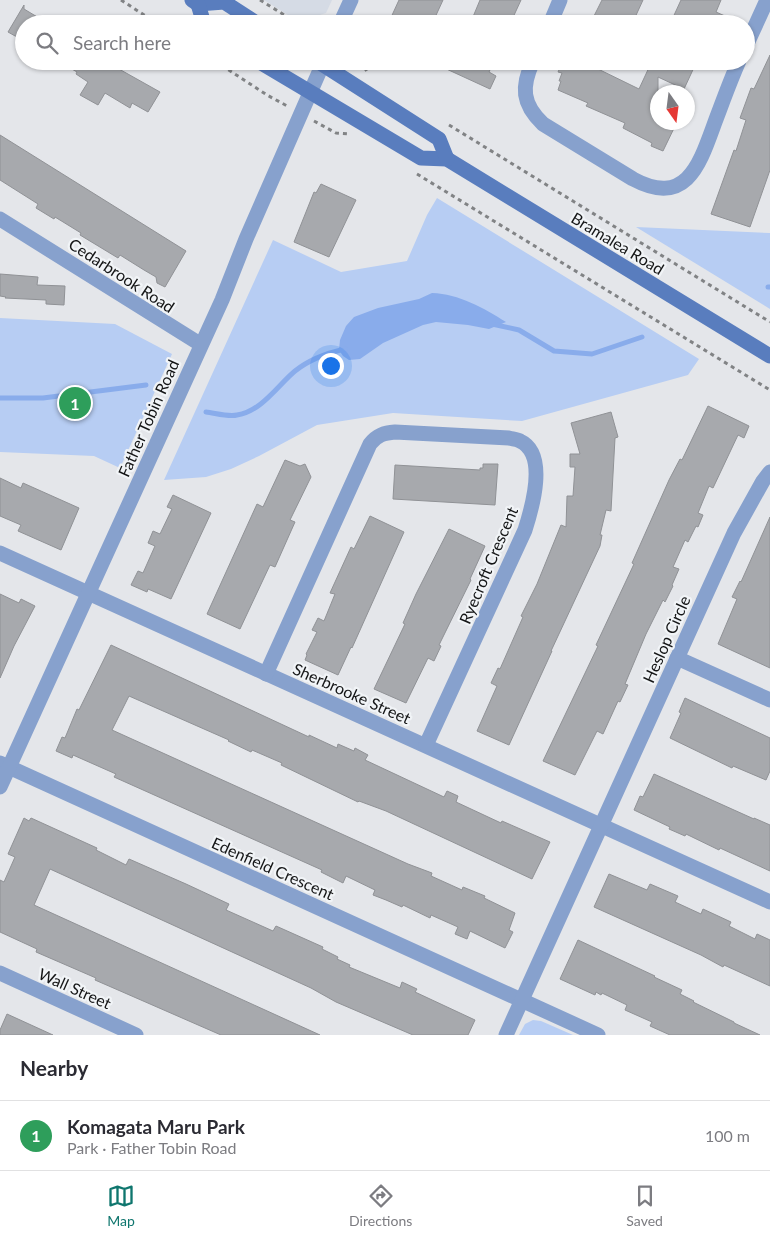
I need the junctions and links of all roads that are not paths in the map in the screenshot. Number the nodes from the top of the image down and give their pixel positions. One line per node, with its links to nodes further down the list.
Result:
1 (350, 0): 7 (street)
2 (560, 0): 8 (street)
3 (767, 0): 9 (street)
4 (195, 2): 5 (main road); 6 (main road)
5 (200, 15)
6 (244, 15)
7 (344, 15)
8 (554, 15)
9 (755, 26)
10 (273, 70): 15 (main road, Bramalea Road)
11 (318, 70): 15 (street, Father Tobin Road)
12 (333, 70): 16 (main road)
13 (528, 70): 14 (street)
14 (735, 70)
15 (310, 92): 16 (main road, Bramalea Road); 20 (street, Father Tobin Road)
16 (447, 159): 21 (main road, Bramalea Road)
17 (0, 219): 19 (street, Cedarbrook Road)
18 (0, 233): 19 (street)
19 (26, 234): 20 (street, Cedarbrook Road)
20 (200, 344): 24 (street, Father Tobin Road)
21 (770, 356)
22 (770, 472): 25 (street, Heslop Circle)
23 (0, 553): 24 (street, Sherbrooke Street)
24 (88, 593): 26 (street, Sherbrooke Street); 29 (street, Father Tobin Road)
25 (677, 658): 27 (street); 31 (street, Heslop Circle)
26 (266, 674): 28 (street, Sherbrooke Street); 28 (street, Ryecroft Crescent)
27 (770, 700)
28 (426, 745): 31 (street, Sherbrooke Street)
29 (5, 766): 30 (street, Father Tobin Road); 34 (street, Edenfield Crescent)
30 (0, 787)
31 (601, 825): 32 (street); 34 (street, Heslop Circle)
32 (770, 902)
33 (0, 973): 35 (street, Wall Street)
34 (522, 1000): 36 (street, Heslop Circle); 37 (street, Edenfield Crescent)
35 (136, 1035)
36 (506, 1035)
37 (598, 1035)

